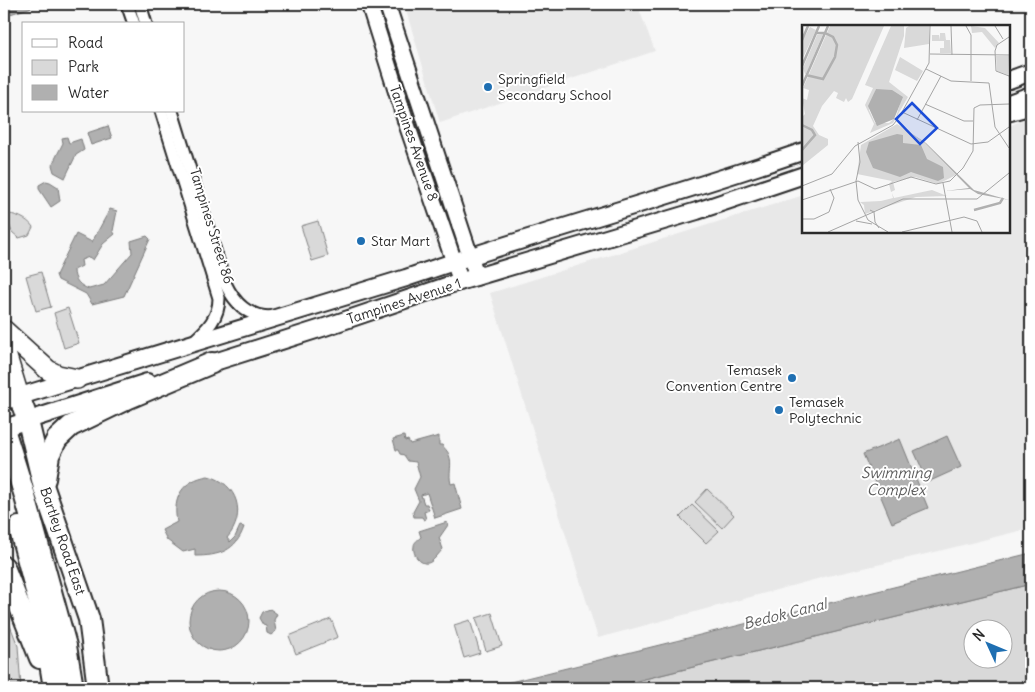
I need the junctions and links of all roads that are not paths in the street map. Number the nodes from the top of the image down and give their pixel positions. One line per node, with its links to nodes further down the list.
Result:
1 (127, 4): 5 (street)
2 (140, 4): 6 (street)
3 (368, 4): 16 (street, Tampines Avenue 8)
4 (387, 4): 14 (street, Tampines Avenue 8)
5 (133, 22)
6 (145, 22)
7 (1031, 76): 8 (main road)
8 (1010, 80)
9 (1031, 95): 10 (main road)
10 (1010, 103)
11 (1031, 109): 15 (street)
12 (161, 112): 28 (street, Tampines Street 86)
13 (172, 112): 26 (street, Tampines Street 86)
14 (422, 113): 16 (street); 21 (street, Tampines Avenue 8)
15 (1010, 115)
16 (405, 119): 22 (street, Tampines Avenue 8)
17 (802, 151): 19 (main road, Tampines Avenue 1)
18 (802, 176): 20 (main road, Tampines Avenue 1)
19 (694, 187): 20 (main road); 21 (main road, Tampines Avenue 1)
20 (701, 210): 23 (main road, Tampines Avenue 1)
21 (470, 256): 22 (main road, Tampines Avenue 1); 23 (street, Tampines Avenue 8)
22 (454, 262): 23 (street, Tampines Avenue 8); 24 (main road, Tampines Avenue 1)
23 (469, 279): 25 (main road, Tampines Avenue 1)
24 (382, 285): 25 (main road); 26 (main road, Tampines Avenue 1)
25 (390, 306): 30 (main road, Tampines Avenue 1)
26 (276, 317): 28 (main road, Tampines Avenue 1)
27 (4, 330): 31 (main road)
28 (192, 343): 31 (main road, Tampines Avenue 1)
29 (4, 347): 32 (main road)
30 (212, 363): 33 (main road, Tampines Avenue 1); 36 (highway)
31 (77, 379): 32 (main road, Tampines Avenue 1)
32 (11, 399): 33 (highway, Bartley Road East)
33 (28, 421): 34 (main road, Tampines Avenue 1); 36 (highway, Bartley Road East)
34 (4, 428): 40 (highway, Bartley Road East)
35 (4, 470): 39 (highway)
36 (44, 488): 41 (highway, Bartley Road East)
37 (4, 567): 38 (highway)
38 (46, 688)
39 (54, 688)
40 (73, 688)
41 (98, 688)

